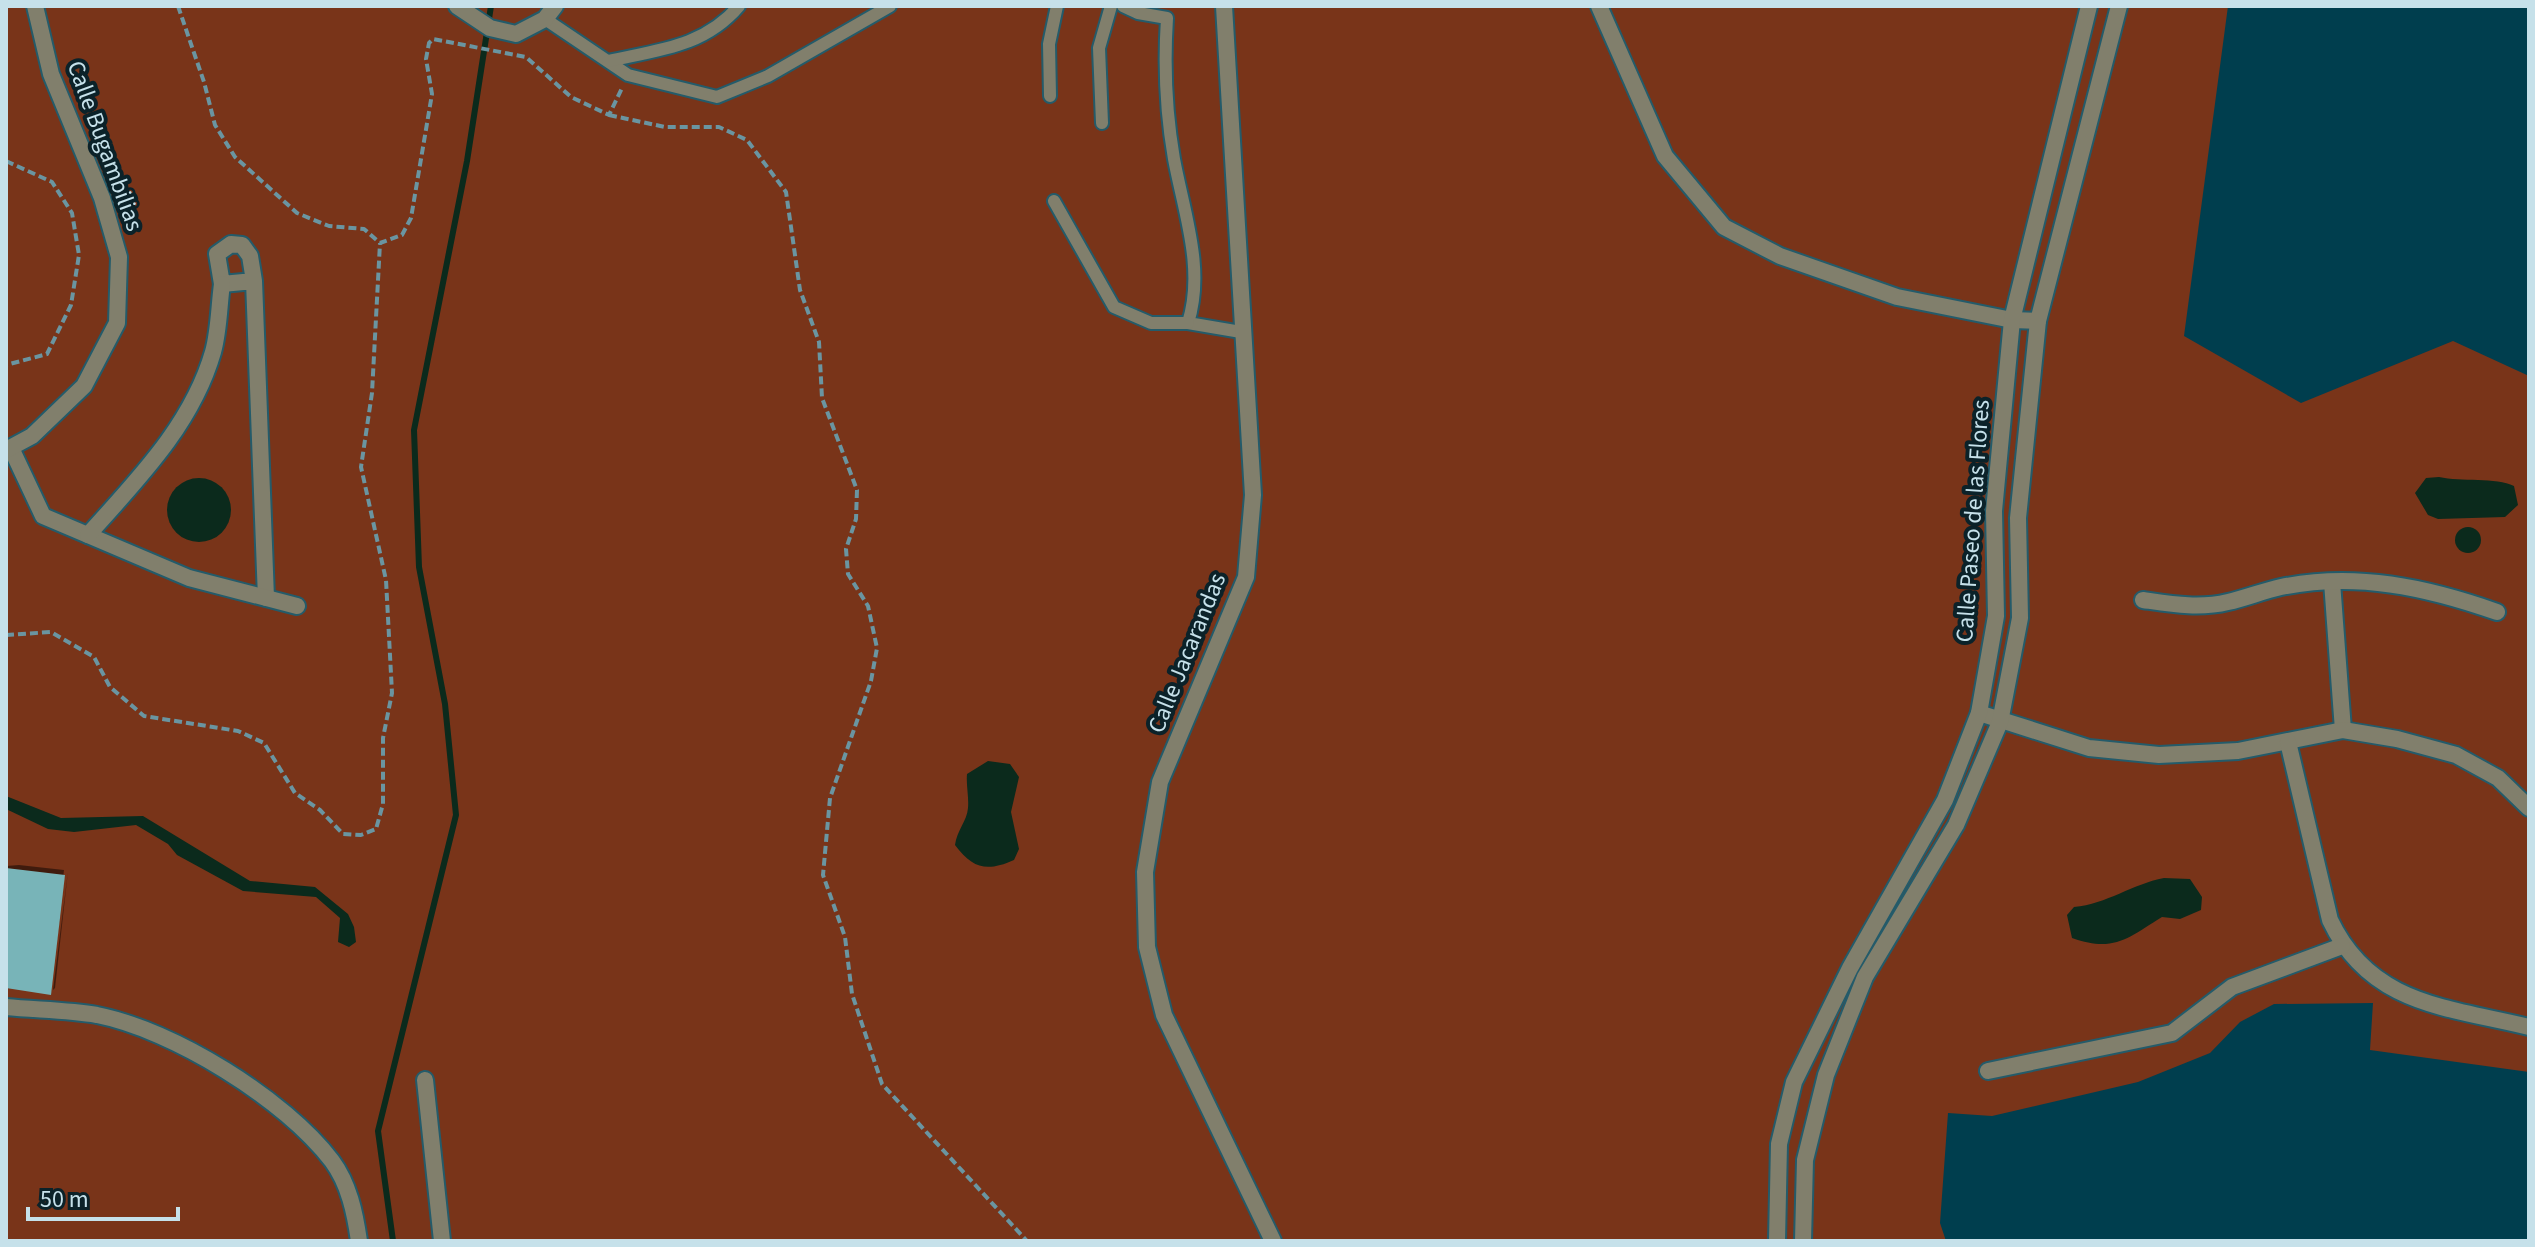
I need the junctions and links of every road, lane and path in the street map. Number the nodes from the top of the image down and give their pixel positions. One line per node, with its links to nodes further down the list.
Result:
1 (35, 6): 29 (street, Calle Bugambilias)
2 (178, 6): 21 (path)
3 (739, 6): 14 (lane)
4 (890, 6): 15 (lane)
5 (1057, 6): 16 (lane)
6 (1111, 6): 18 (lane)
7 (1123, 6): 26 (lane)
8 (1224, 6): 27 (street, Calle Jacarandas)
9 (1599, 6): 24 (street)
10 (2089, 6): 24 (street, Calle Paseo de las Flores)
11 (2119, 6): 25 (street, Calle Paseo de las Flores)
12 (462, 11): 13 (street)
13 (550, 12): 14 (lane)
14 (608, 61): 15 (lane)
15 (628, 75): 17 (path)
16 (1050, 96)
17 (609, 115): 21 (path); 49 (path)
18 (1102, 123)
19 (6, 161): 28 (path)
20 (1054, 201): 26 (lane)
21 (380, 243): 36 (path)
22 (254, 281): 23 (street); 23 (street); 32 (street)
23 (222, 284): 30 (street)
24 (2012, 320): 25 (street); 37 (street, Calle Paseo de las Flores)
25 (2038, 321): 38 (street, Calle Paseo de las Flores)
26 (1188, 323): 27 (lane)
27 (1241, 332): 50 (street, Calle Jacarandas)
28 (6, 365)
29 (8, 449): 30 (street)
30 (88, 535): 32 (street)
31 (2332, 582): 33 (street); 35 (street); 39 (street)
32 (266, 598): 34 (street)
33 (2143, 600)
34 (297, 606)
35 (2497, 612)
36 (6, 635)
37 (1979, 713): 38 (street); 51 (street, Calle Paseo de las Flores)
38 (2000, 722): 40 (street); 52 (street, Calle Paseo de las Flores)
39 (2343, 730): 40 (street); 41 (street)
40 (2288, 742): 42 (street)
41 (2529, 808)
42 (2342, 946): 44 (street); 45 (street)
43 (6, 1007): 47 (street)
44 (2529, 1027)
45 (1988, 1071)
46 (425, 1080): 48 (street)
47 (359, 1241)
48 (442, 1241)
49 (1027, 1241)
50 (1273, 1241)
51 (1777, 1241)
52 (1803, 1241)

